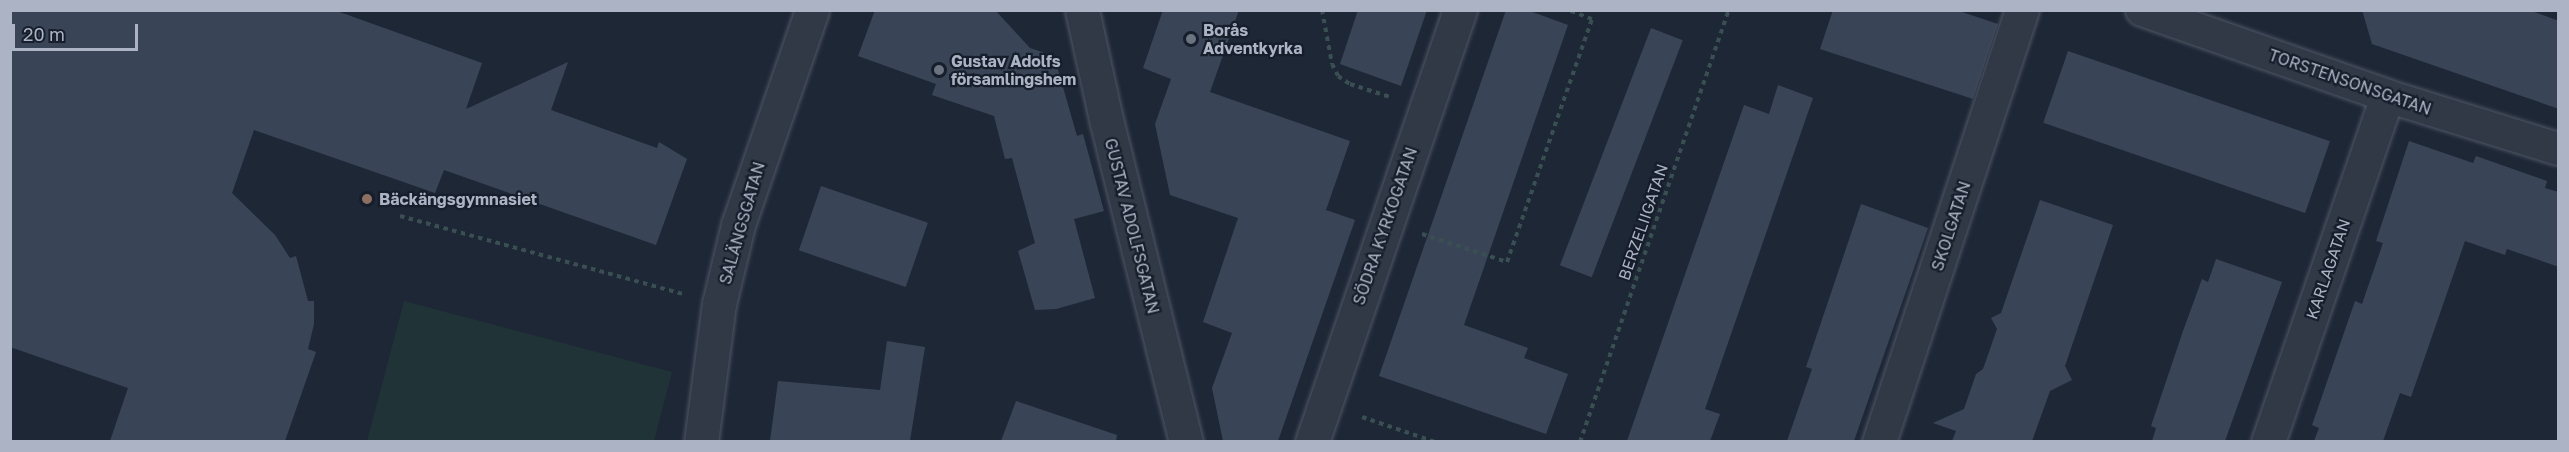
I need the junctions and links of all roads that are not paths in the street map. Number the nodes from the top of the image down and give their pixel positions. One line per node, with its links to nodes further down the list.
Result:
1 (812, 10): 8 (street, SALÄNGSGATAN)
2 (1082, 10): 9 (street, GUSTAV ADOLFSGATAN)
3 (1460, 10): 10 (street, SÖDRA KYRKOGATAN)
4 (2022, 10): 11 (street, SKOLGATAN)
5 (2142, 10): 6 (street, TORSTENSONSGATAN)
6 (2387, 96): 7 (street, TORSTENSONSGATAN); 12 (street, KARLAGATAN)
7 (2559, 149)
8 (701, 441)
9 (1186, 441)
10 (1312, 441)
11 (1880, 441)
12 (2268, 441)

